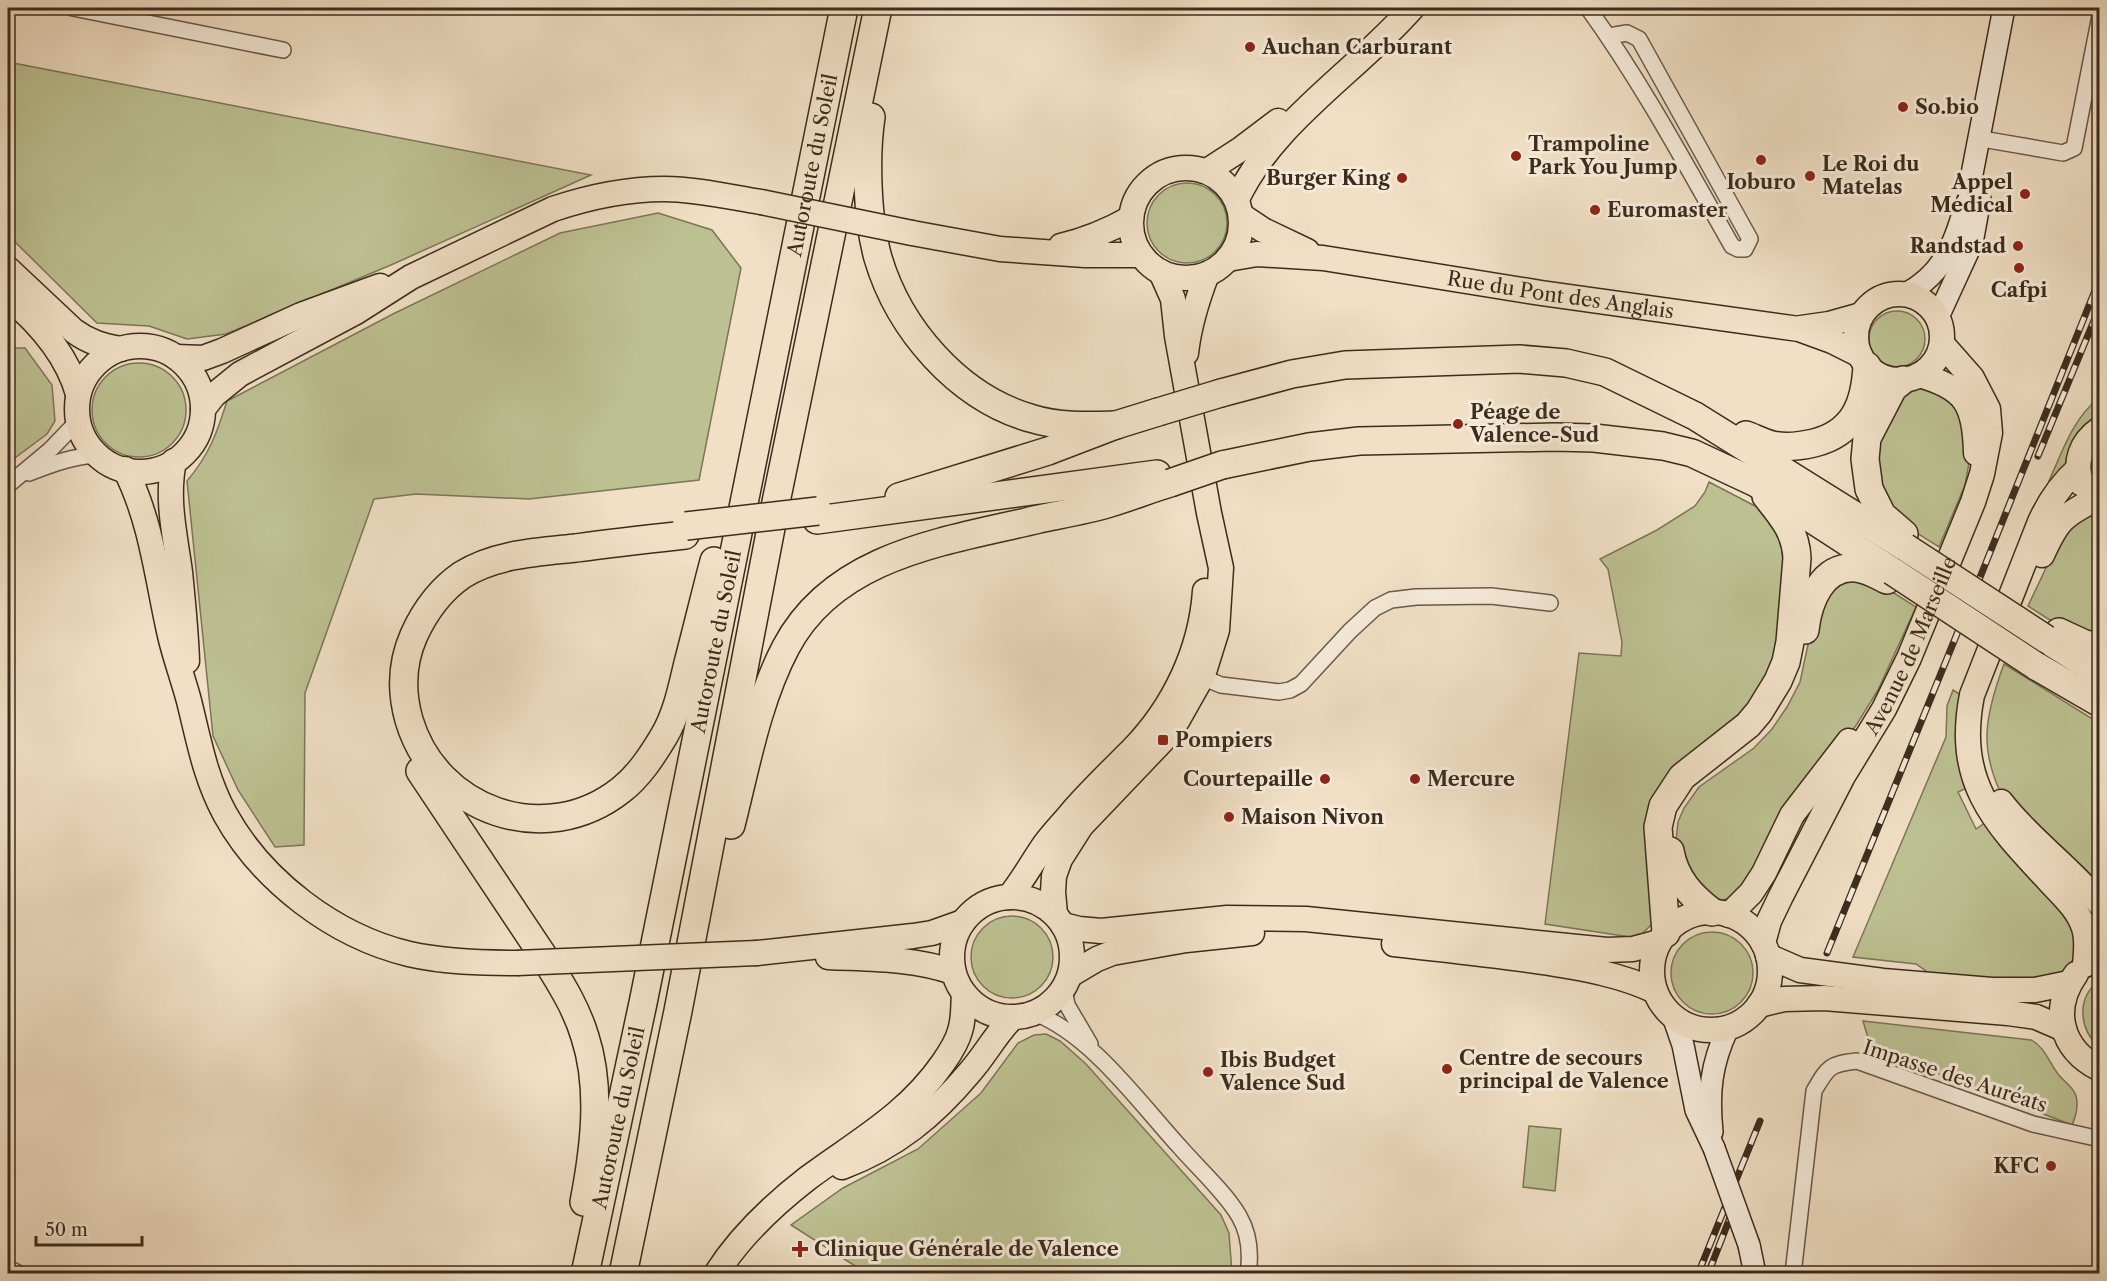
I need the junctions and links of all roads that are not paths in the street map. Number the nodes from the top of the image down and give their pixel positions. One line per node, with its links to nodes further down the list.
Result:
1 (73, 8): 11 (street)
2 (844, 8): 31 (highway, Autoroute du Soleil)
3 (878, 8): 76 (highway, Autoroute du Soleil)
4 (888, 8): 41 (highway)
5 (1397, 8): 14 (main road)
6 (1412, 8): 15 (main road)
7 (1588, 8): 10 (street)
8 (2004, 8): 12 (main road)
9 (2100, 16): 13 (street)
10 (1609, 36): 10 (street)
11 (283, 50)
12 (1994, 64): 13 (main road); 25 (main road)
13 (1988, 140): 28 (main road)
14 (1207, 171): 15 (main road); 16 (main road)
15 (1239, 207): 19 (main road, Rue du Pont des Anglais); 20 (main road)
16 (1131, 218): 17 (main road); 18 (main road)
17 (1037, 252): 18 (main road); 24 (main road, bridge)
18 (1141, 255): 22 (main road)
19 (1323, 258): 20 (main road, Rue du Pont des Anglais); 29 (main road, Rue du Pont des Anglais)
20 (1228, 259): 23 (main road)
21 (8, 269): 32 (main road)
22 (1161, 272): 23 (main road); 35 (main road)
23 (1207, 274): 35 (main road)
24 (411, 277): 33 (main road); 38 (main road)
25 (1906, 294): 27 (main road); 28 (main road)
26 (8, 297): 37 (main road)
27 (1861, 315): 29 (main road, Rue du Pont des Anglais); 34 (main road)
28 (1938, 317): 30 (main road)
29 (1799, 329): 34 (main road, Rue du Pont des Anglais)
30 (1942, 344): 36 (main road); 68 (main road, Avenue de Marseille)
31 (774, 346): 52 (highway); 90 (highway, Autoroute du Soleil)
32 (121, 349): 33 (main road); 37 (main road)
33 (176, 357): 38 (main road)
34 (1863, 360): 36 (main road); 39 (highway)
35 (1184, 375): 58 (main road)
36 (1911, 377): 53 (highway); 64 (main road, Avenue de Marseille)
37 (78, 394): 40 (main road)
38 (202, 409): 44 (main road)
39 (1695, 416): 41 (highway, bridge); 53 (highway)
40 (78, 421): 43 (main road); 48 (street)
41 (1116, 425): 51 (highway)
42 (2100, 429): 45 (main road)
43 (98, 455): 46 (main road); 48 (street)
44 (174, 461): 46 (main road); 60 (main road)
45 (2078, 469): 50 (main road); 70 (main road)
46 (125, 470): 60 (main road)
47 (1169, 477): 49 (highway, bridge); 51 (highway); 76 (highway)
48 (13, 481)
49 (1756, 483): 54 (highway); 67 (highway)
50 (2097, 502): 63 (main road)
51 (817, 516): 52 (highway, bridge)
52 (686, 530): 89 (highway)
53 (1907, 543): 56 (highway, bridge)
54 (1889, 575): 61 (highway, bridge); 64 (highway)
55 (1550, 603): 58 (street)
56 (2048, 633): 57 (highway); 59 (highway)
57 (2100, 647)
58 (1195, 670): 62 (main road); 65 (main road)
59 (2100, 673)
60 (189, 702): 69 (main road, bridge)
61 (2100, 703)
62 (1009, 897): 65 (main road); 66 (main road)
63 (2100, 904)
64 (1721, 914): 67 (main road); 68 (main road)
65 (1059, 920): 67 (main road); 72 (main road)
66 (963, 922): 69 (main road); 71 (main road)
67 (1663, 937): 74 (main road)
68 (1766, 950): 73 (main road); 77 (main road)
69 (757, 953): 71 (main road)
70 (2092, 961): 73 (main road)
71 (953, 972): 75 (main road)
72 (1067, 982): 74 (main road); 78 (main road); 82 (street)
73 (2069, 983): 81 (main road)
74 (1655, 991): 79 (main road)
75 (964, 994): 78 (main road); 86 (main road)
76 (681, 997): 91 (highway, Autoroute du Soleil)
77 (1759, 1005): 80 (main road); 81 (main road)
78 (1023, 1016): 82 (street); 86 (main road)
79 (1672, 1016): 80 (main road); 85 (main road)
80 (1728, 1028): 85 (main road)
81 (2064, 1029): 83 (main road)
82 (1094, 1051): 93 (street)
83 (2096, 1071)
84 (2100, 1139): 95 (street, Impasse des Auréats)
85 (1714, 1148): 94 (main road, bridge)
86 (806, 1180): 92 (main road)
87 (8, 1268): 88 (street)
88 (20, 1274)
89 (570, 1274)
90 (585, 1274)
91 (623, 1274)
92 (716, 1274)
93 (1248, 1274)
94 (1755, 1274)
95 (1793, 1274)

